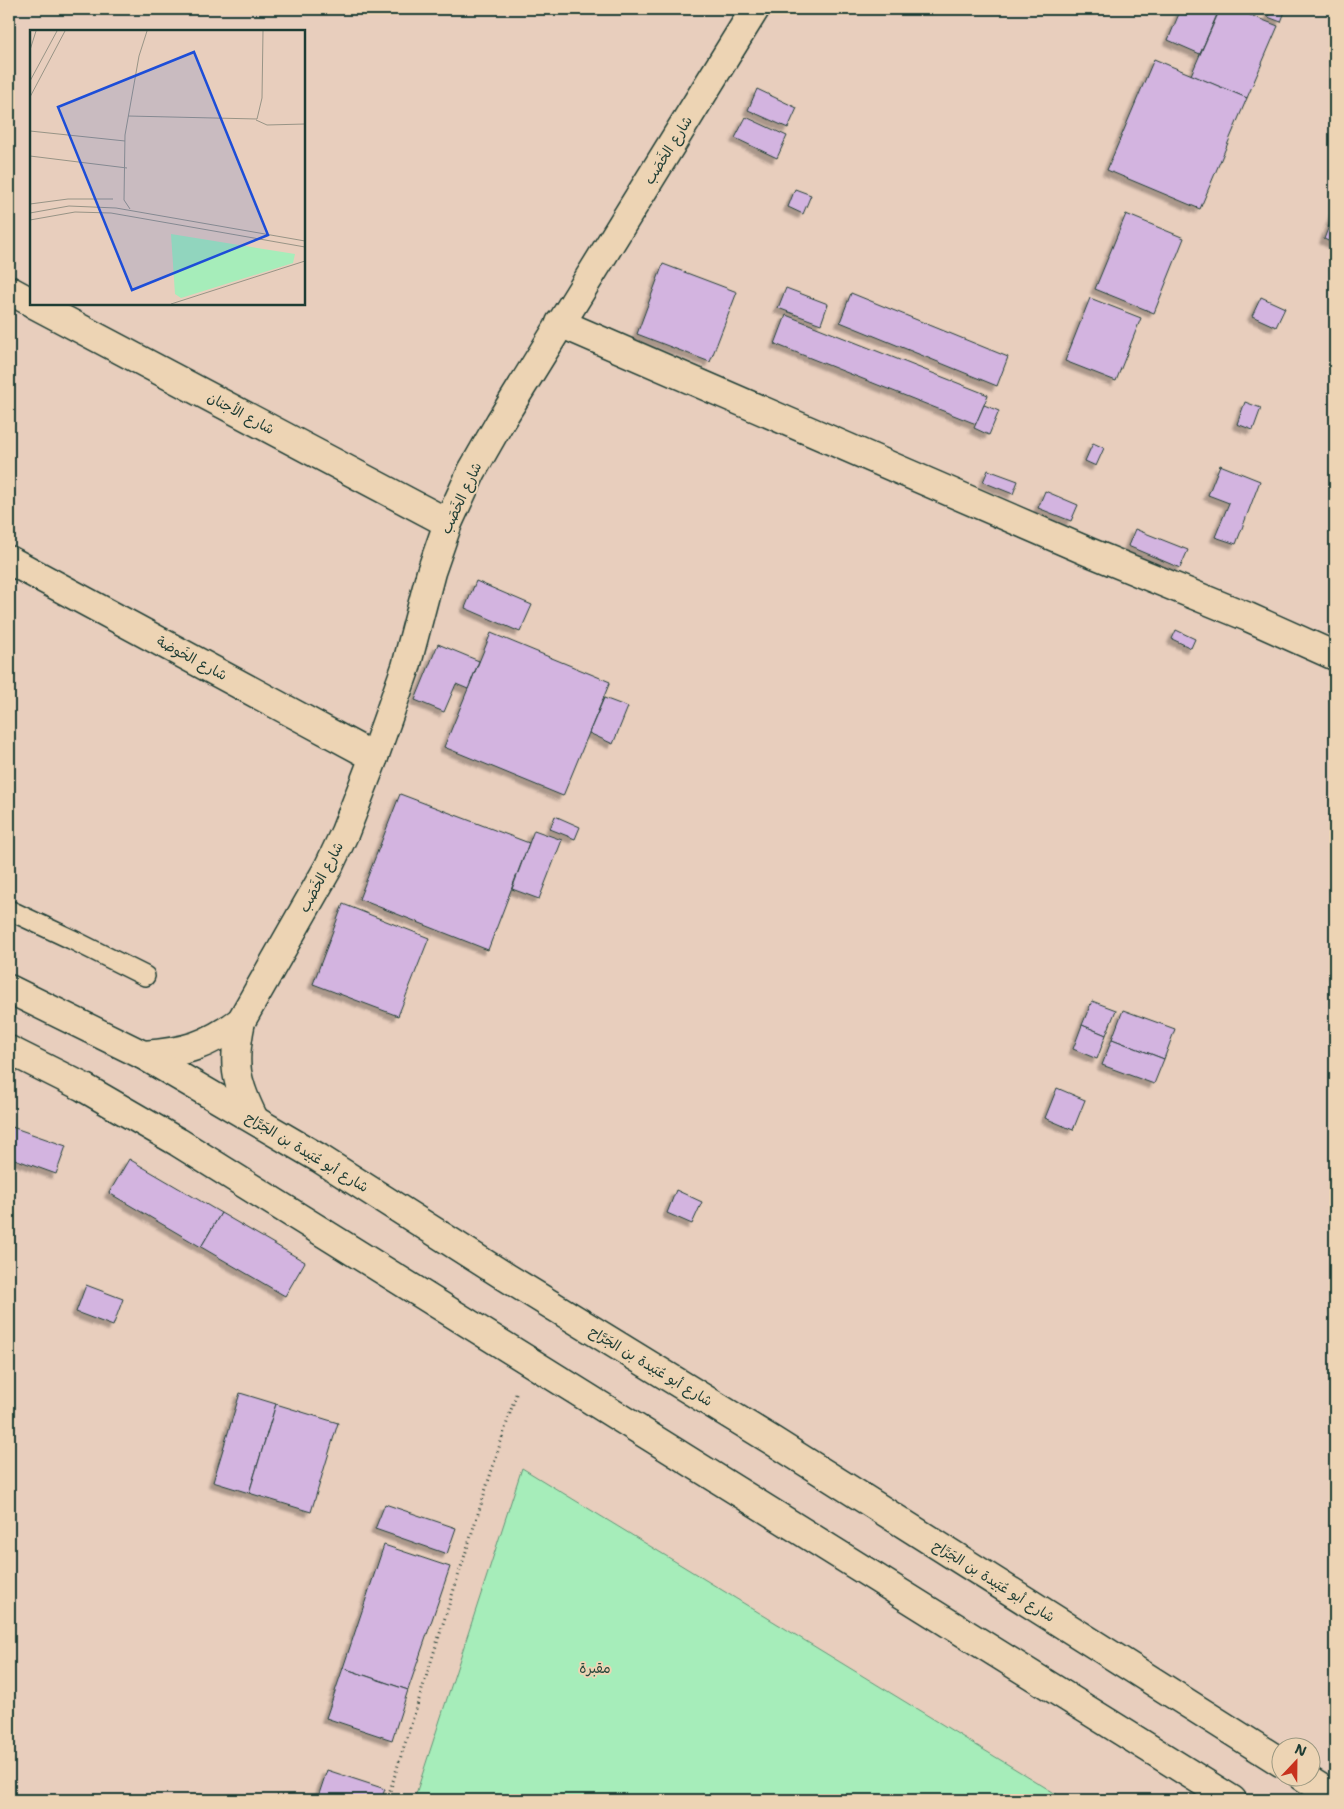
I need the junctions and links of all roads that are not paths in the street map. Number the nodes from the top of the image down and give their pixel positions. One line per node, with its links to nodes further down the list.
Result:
1 (755, 9): 5 (street, شارع الخَصَب)
2 (9, 290): 3 (street, شارع الأجنان)
3 (30, 301)
4 (37, 305): 6 (street, شارع الأجنان)
5 (560, 323): 6 (street, شارع الخَصَب); 8 (street)
6 (448, 523): 9 (street, شارع الخَصَب)
7 (9, 560): 9 (street, شارع الخَوضة)
8 (1335, 656)
9 (374, 757): 13 (street, شارع الخَصَب)
10 (9, 910): 11 (lane)
11 (144, 976)
12 (9, 989): 15 (street, شارع أبو عُبَيدة بن الجَرَّاح)
13 (241, 1021): 15 (street, شارع الخَصَب); 16 (street, شارع الخَصَب)
14 (9, 1050): 20 (street)
15 (143, 1055): 16 (street, شارع أبو عُبَيدة بن الجَرَّاح)
16 (254, 1119): 17 (street, شارع أبو عُبَيدة بن الجَرَّاح)
17 (1272, 1757)
18 (1318, 1786): 19 (street)
19 (1335, 1797)
20 (1232, 1800)

